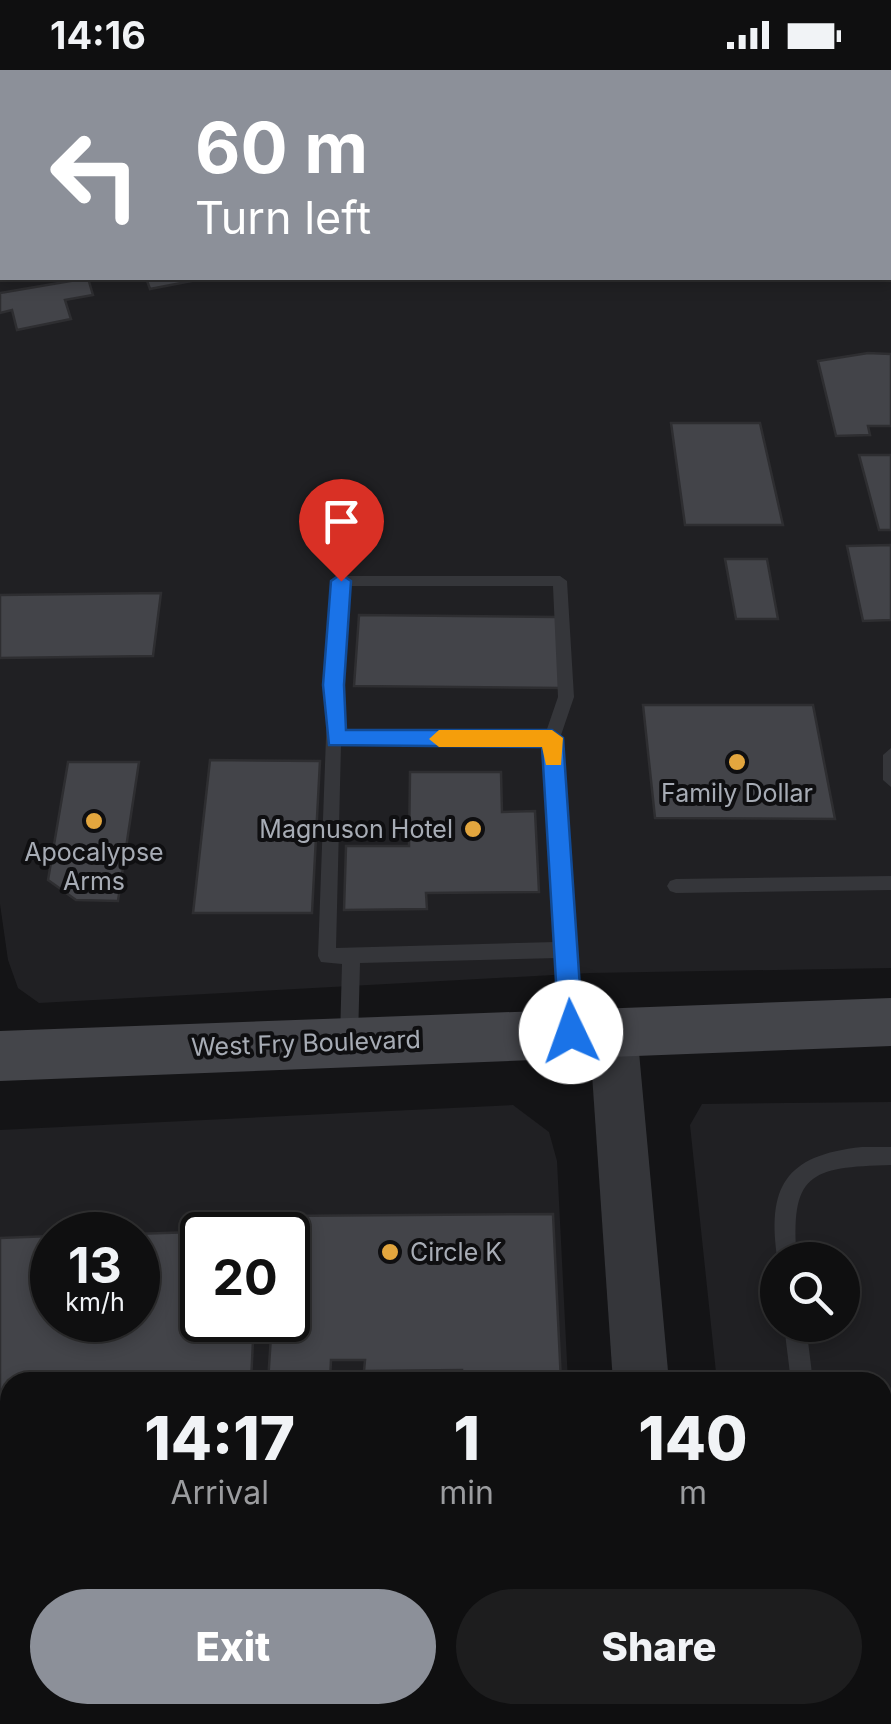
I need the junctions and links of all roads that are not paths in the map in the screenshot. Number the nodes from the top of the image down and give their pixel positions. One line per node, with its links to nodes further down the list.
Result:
1 (552, 738): 2 (lane); 2 (lane); 7 (lane)
2 (336, 739): 8 (lane)
3 (891, 755): 4 (lane)
4 (891, 780)
5 (891, 883): 6 (lane)
6 (676, 886)
7 (566, 950): 8 (lane); 10 (lane)
8 (351, 955): 11 (lane)
9 (891, 1022): 10 (main road, West Fry Boulevard)
10 (592, 1031): 11 (main road, West Fry Boulevard); 16 (street)
11 (349, 1041): 12 (main road, West Fry Boulevard)
12 (0, 1056)
13 (891, 1156): 14 (lane)
14 (784, 1242)
15 (797, 1342): 17 (lane)
16 (640, 1372)
17 (801, 1372)

